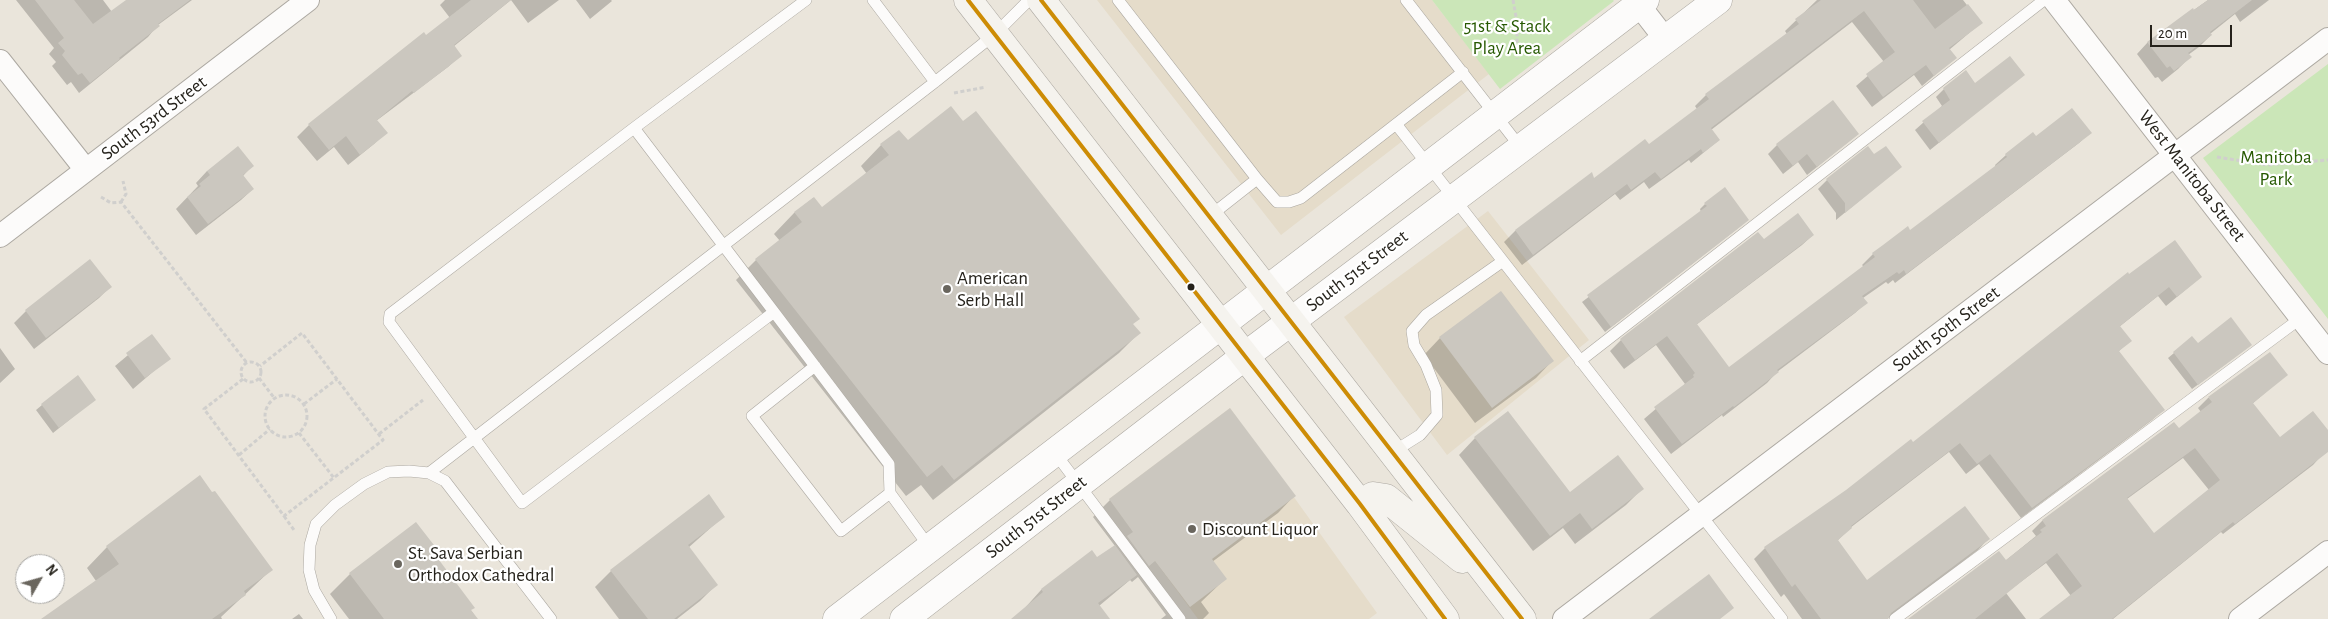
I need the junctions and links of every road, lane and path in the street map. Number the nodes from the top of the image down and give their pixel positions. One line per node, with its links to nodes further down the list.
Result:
1 (308, 0): 29 (street, South 53rd Street)
2 (806, 0): 23 (lane)
3 (873, 0): 20 (lane)
4 (968, 0): 14 (main road)
5 (1029, 0): 14 (lane)
6 (1041, 0): 35 (main road)
7 (1118, 0): 30 (lane)
8 (1406, 0): 19 (lane)
9 (1513, 0): 17 (path)
10 (1718, 0): 16 (street, South 51st Street)
11 (2044, 0): 46 (lane)
12 (2054, 0): 25 (street, West Manitoba Street)
13 (1639, 2): 16 (street); 21 (street, South 51st Street)
14 (995, 34): 20 (lane); 43 (main road)
15 (2328, 39): 25 (street, South 50th Street)
16 (1666, 40): 24 (street, South 51st Street)
17 (1517, 59)
18 (0, 61): 29 (street)
19 (1463, 72): 21 (lane); 22 (lane)
20 (934, 82): 37 (lane)
21 (1496, 114): 24 (lane); 28 (street, South 51st Street)
22 (1396, 124): 28 (lane); 30 (lane)
23 (634, 128): 37 (lane); 53 (lane)
24 (1521, 148): 33 (street, South 51st Street)
25 (2175, 154): 41 (street, West Manitoba Street); 69 (street, South 50th Street)
26 (2217, 157): 27 (path)
27 (2328, 160)
28 (1428, 166): 33 (lane); 39 (street, South 51st Street)
29 (86, 170): 36 (street, South 53rd Street)
30 (1257, 179): 35 (lane)
31 (123, 181): 34 (path)
32 (101, 197): 34 (path)
33 (1454, 198): 38 (lane); 42 (street, South 51st Street)
34 (121, 202): 47 (path)
35 (1210, 216): 39 (main road)
36 (0, 236)
37 (722, 244): 40 (lane); 59 (lane)
38 (1503, 261): 46 (lane); 60 (lane)
39 (1267, 290): 42 (main road); 43 (street, South 51st Street)
40 (774, 312): 49 (lane); 59 (lane)
41 (2301, 318): 44 (street, West Manitoba Street); 82 (lane)
42 (1291, 321): 45 (street, South 51st Street); 60 (main road)
43 (1220, 326): 45 (main road); 61 (street, South 51st Street)
44 (2328, 353)
45 (1244, 356): 65 (street, South 51st Street); 68 (main road)
46 (1580, 361): 69 (lane)
47 (247, 362): 48 (path); 50 (path)
48 (260, 366): 51 (path); 52 (path)
49 (815, 366): 66 (lane); 66 (lane)
50 (243, 378): 51 (path); 62 (path)
51 (259, 378): 54 (path)
52 (337, 379): 55 (path); 58 (path)
53 (438, 389): 58 (path); 59 (lane)
54 (275, 399): 55 (path); 56 (path)
55 (304, 404): 57 (path)
56 (270, 430): 57 (path); 62 (path)
57 (299, 433): 64 (path)
58 (378, 434): 64 (path)
59 (474, 437): 63 (lane)
60 (1393, 452): 72 (main road)
61 (1055, 453): 65 (lane); 70 (street, South 51st Street)
62 (238, 455): 64 (path)
63 (429, 473): 67 (lane); 74 (lane)
64 (334, 478): 67 (path)
65 (1078, 485): 76 (street, South 51st Street); 77 (lane)
66 (890, 493): 70 (lane)
67 (347, 496): 73 (lane)
68 (1360, 504): 72 (main road); 78 (main road)
69 (1701, 516): 80 (street, South 50th Street); 81 (lane)
70 (930, 548): 75 (street, South 51st Street)
71 (2328, 552): 83 (street)
72 (1498, 588): 79 (main road)
73 (331, 619)
74 (551, 619)
75 (837, 619)
76 (904, 619)
77 (1180, 619)
78 (1445, 619)
79 (1522, 619)
80 (1564, 619)
81 (1782, 619)
82 (1894, 619)
83 (2240, 619)

